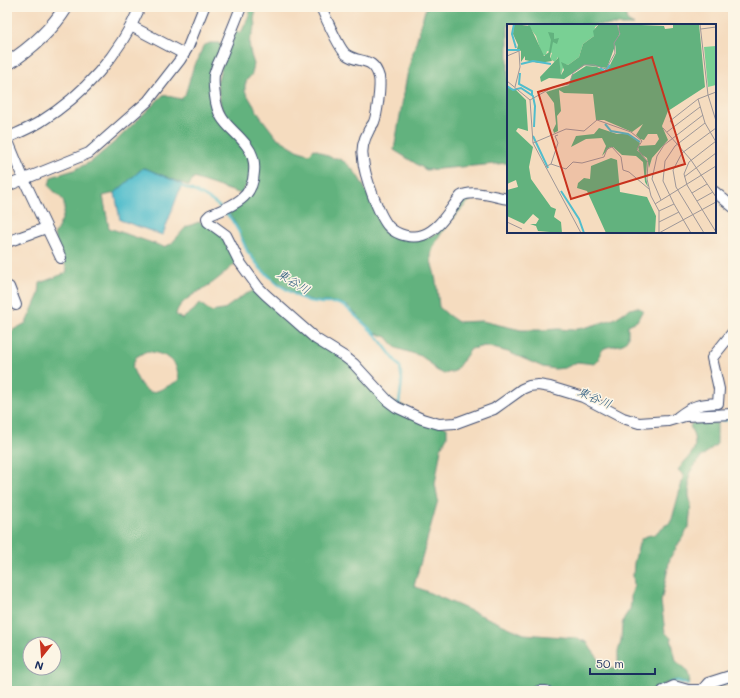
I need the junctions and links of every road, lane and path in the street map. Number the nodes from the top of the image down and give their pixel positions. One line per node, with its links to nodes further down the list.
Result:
1 (66, 7): 8 (street)
2 (140, 7): 6 (street)
3 (204, 7): 7 (street)
4 (242, 7): 22 (street)
5 (320, 7): 13 (street)
6 (131, 26): 7 (street); 9 (street)
7 (184, 54): 10 (street)
8 (7, 64)
9 (7, 138): 10 (street)
10 (24, 180): 11 (street); 15 (street)
11 (7, 186)
12 (716, 193): 14 (street)
13 (507, 199)
14 (733, 207)
15 (46, 228): 16 (street); 17 (street)
16 (7, 242)
17 (61, 258)
18 (8, 285): 19 (street)
19 (16, 305)
20 (733, 332): 22 (street)
21 (733, 414): 22 (street)
22 (677, 417)
23 (733, 675): 26 (street)
24 (539, 691): 25 (street)
25 (546, 691)
26 (663, 691)

